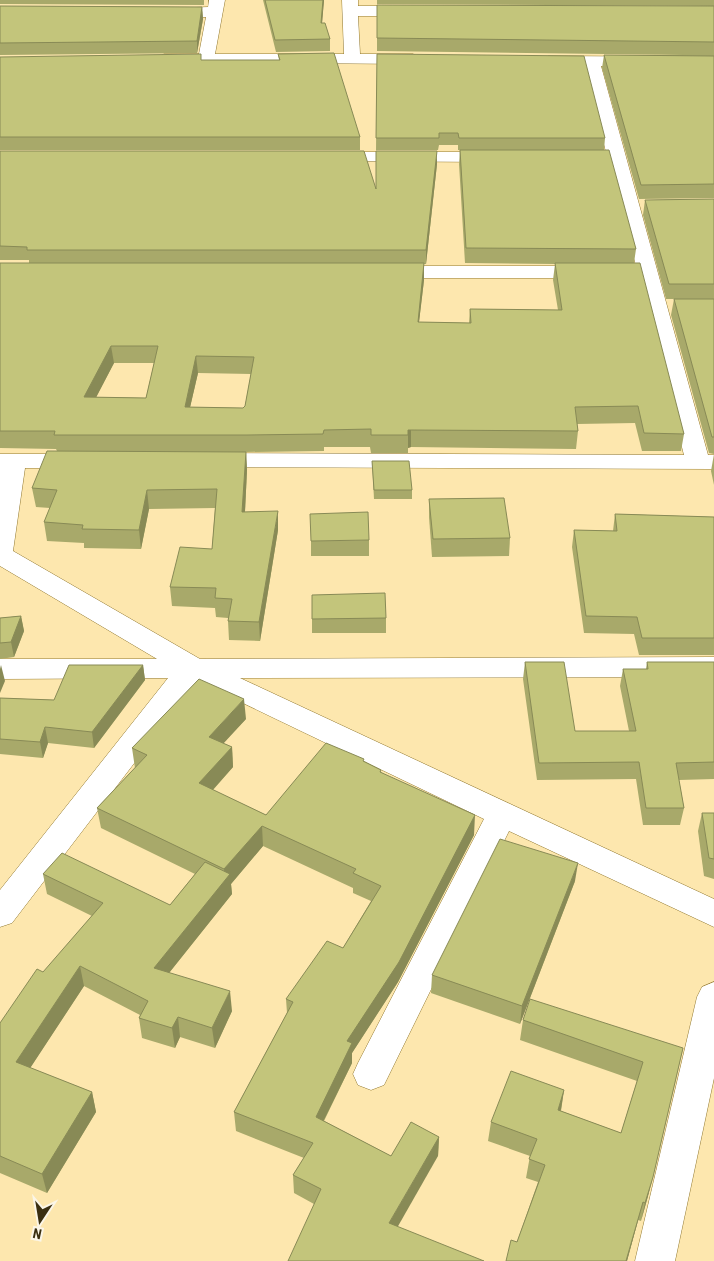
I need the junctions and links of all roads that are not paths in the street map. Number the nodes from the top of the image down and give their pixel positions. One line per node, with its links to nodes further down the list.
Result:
1 (215, 6): 4 (street); 6 (street)
2 (350, 6): 3 (street); 5 (street)
3 (429, 11)
4 (146, 12)
5 (352, 58): 6 (street); 7 (street)
6 (206, 59): 8 (street)
7 (432, 59)
8 (147, 60)
9 (531, 60): 10 (street)
10 (591, 61): 11 (street); 15 (street)
11 (714, 62)
12 (309, 157): 13 (street)
13 (518, 157)
14 (558, 157): 15 (street)
15 (618, 157): 17 (street)
16 (369, 272): 17 (street)
17 (648, 272): 21 (street)
18 (100, 460): 20 (street)
19 (187, 460): 21 (street)
20 (7, 461): 22 (street)
21 (706, 462)
22 (0, 553): 23 (street)
23 (192, 667): 24 (street); 25 (street); 26 (street); 27 (street)
24 (714, 667)
25 (0, 669)
26 (502, 814): 28 (street); 30 (street)
27 (0, 914)
28 (714, 914)
29 (714, 997): 31 (street)
30 (371, 1074)
31 (655, 1261)

